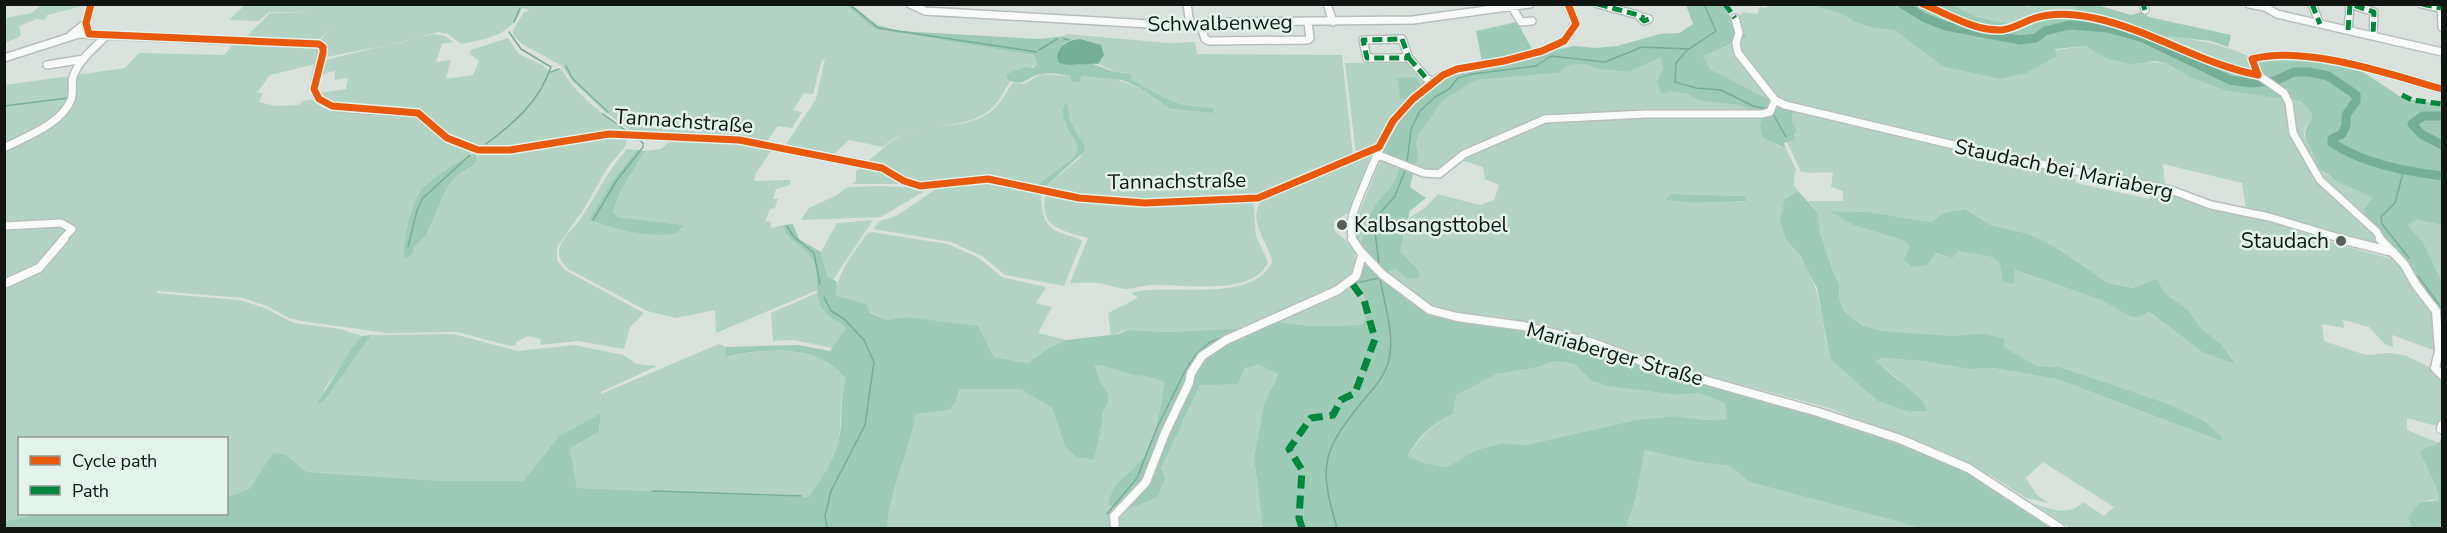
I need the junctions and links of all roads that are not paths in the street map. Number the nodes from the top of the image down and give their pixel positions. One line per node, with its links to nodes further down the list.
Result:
1 (91, 4): 18 (street)
2 (910, 4): 19 (street, Schwalbenweg)
3 (1187, 4): 19 (street)
4 (1327, 4): 17 (street)
5 (1530, 4): 12 (street, Schwalbenweg)
6 (1568, 4): 33 (street, Mariaberger Straße)
7 (1598, 4): 13 (street)
8 (2249, 4): 21 (street)
9 (2312, 4): 21 (street)
10 (2422, 4): 11 (street)
11 (2441, 6): 22 (street)
12 (1512, 7): 15 (street); 17 (street, Schwalbenweg)
13 (1641, 17)
14 (1735, 18): 35 (street)
15 (1532, 21)
16 (1308, 22): 17 (street, Schwalbenweg); 20 (street, Schwalbenweg); 20 (street)
17 (1333, 22)
18 (86, 23): 24 (street); 25 (street)
19 (1190, 24): 20 (street, Schwalbenweg)
20 (1200, 24)
21 (2320, 24): 23 (street)
22 (2442, 27)
23 (2348, 30): 26 (street); 26 (street)
24 (90, 34): 25 (street, Tannachstraße); 27 (street, Tannachstraße)
25 (70, 36): 29 (street)
26 (2373, 36): 28 (street)
27 (105, 37): 31 (street); 37 (street, Tannachstraße)
28 (2442, 52)
29 (4, 58)
30 (1409, 58): 30 (street); 33 (street)
31 (84, 59): 32 (street); 36 (street)
32 (47, 65)
33 (1433, 82): 37 (street, Mariaberger Straße)
34 (2442, 89): 39 (street)
35 (1772, 106): 37 (street); 40 (street, Staudach bei Mariaberg)
36 (4, 148)
37 (1377, 151): 42 (street, Mariaberger Straße)
38 (4, 226): 43 (street)
39 (2382, 242): 40 (street); 41 (street)
40 (2375, 248): 41 (street, Staudach bei Mariaberg)
41 (2393, 252): 44 (street)
42 (1362, 255): 45 (street); 46 (street, Mariaberger Straße)
43 (4, 284)
44 (2442, 375)
45 (1115, 528)
46 (2060, 528)

